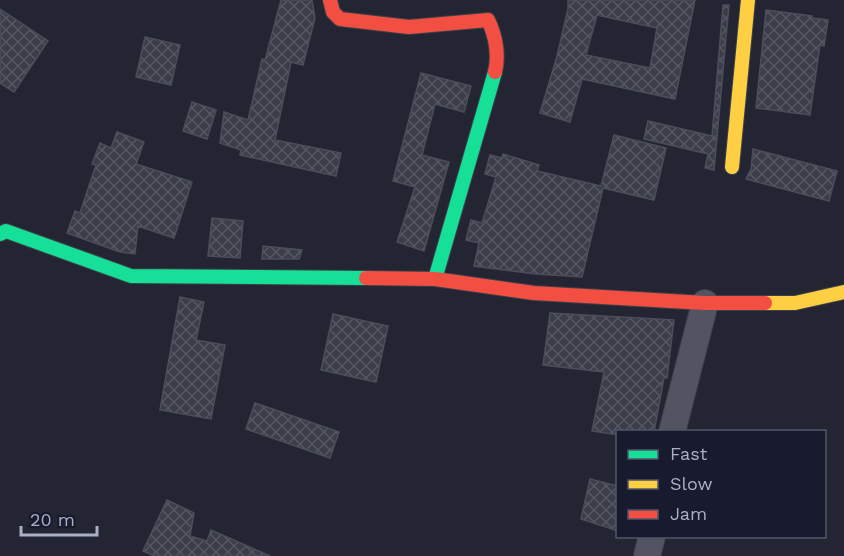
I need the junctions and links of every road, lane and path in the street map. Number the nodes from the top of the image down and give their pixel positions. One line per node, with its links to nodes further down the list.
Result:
1 (330, 0): 5 (street)
2 (748, 0): 3 (street)
3 (732, 167)
4 (0, 234): 5 (street)
5 (435, 279): 7 (street)
6 (844, 292): 7 (street)
7 (705, 303): 8 (street)
8 (673, 430)
9 (652, 538): 10 (street)
10 (647, 556)

